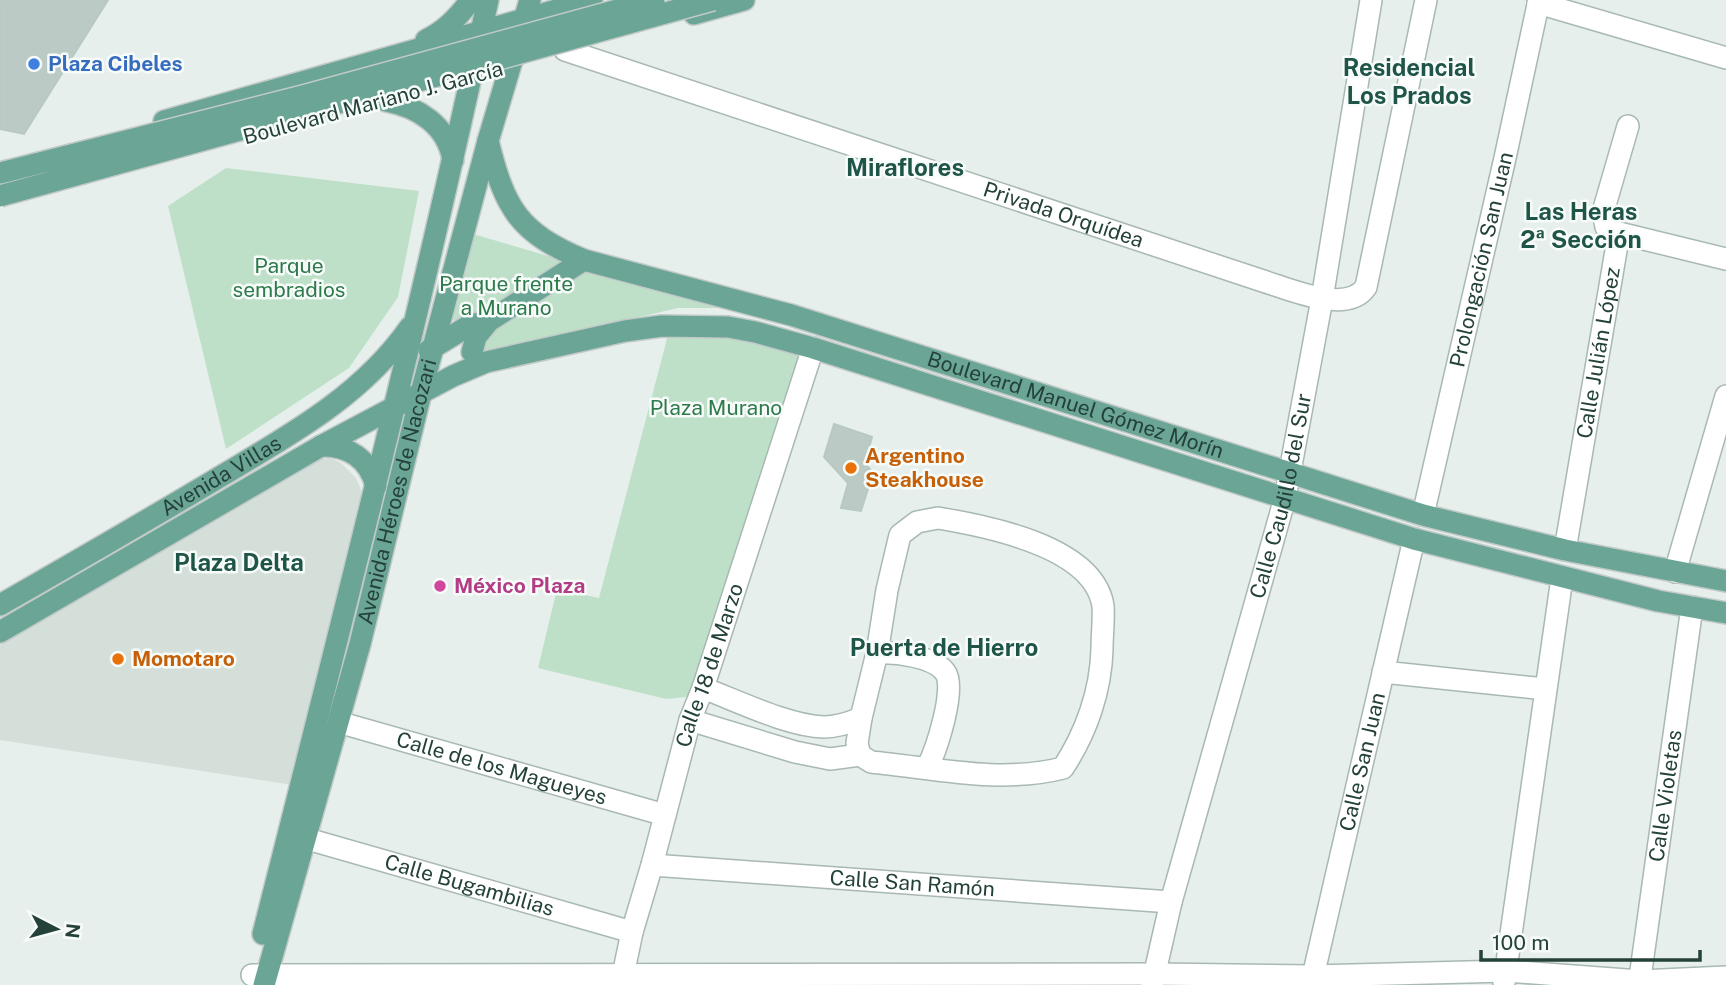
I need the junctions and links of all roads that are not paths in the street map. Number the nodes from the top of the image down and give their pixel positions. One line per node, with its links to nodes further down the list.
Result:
1 (471, 0): 13 (main road)
2 (488, 0): 11 (main road, Avenida Héroes de Nacozari)
3 (654, 0): 22 (main road, bridge)
4 (713, 0): 23 (main road, bridge)
5 (1371, 0): 29 (street, Calle Caudillo del Sur)
6 (1426, 0): 29 (street)
7 (740, 1): 12 (main road, Boulevard Mariano J. García)
8 (577, 2): 10 (main road, Boulevard Mariano J. García)
9 (1538, 2): 14 (street); 45 (street, Prolongación San Juan)
10 (527, 10): 11 (main road, Boulevard Mariano J. García); 15 (main road, Avenida Héroes de Nacozari)
11 (481, 31): 13 (main road, Boulevard Mariano J. García); 16 (main road, Avenida Héroes de Nacozari)
12 (565, 50): 15 (main road, Boulevard Mariano J. García); 29 (street, Privada Orquídea)
13 (397, 55): 21 (main road, Boulevard Mariano J. García)
14 (1726, 58)
15 (512, 65): 16 (main road, Boulevard Mariano J. García); 19 (main road, Avenida Héroes de Nacozari)
16 (471, 76): 17 (main road, Boulevard Mariano J. García); 20 (main road, Avenida Héroes de Nacozari)
17 (386, 101): 20 (main road); 24 (main road, Boulevard Mariano J. García)
18 (1628, 126): 25 (street)
19 (488, 141): 27 (main road, Boulevard Manuel Gómez Morín); 32 (main road, Avenida Héroes de Nacozari)
20 (453, 160): 28 (main road, Avenida Héroes de Nacozari)
21 (0, 166)
22 (0, 173)
23 (0, 196)
24 (0, 204)
25 (1619, 233): 26 (street); 47 (street, Calle Julián López)
26 (1726, 259)
27 (584, 260): 31 (main road); 42 (main road, Boulevard Manuel Gómez Morín)
28 (423, 292): 30 (main road, Avenida Héroes de Nacozari); 32 (main road)
29 (1322, 299): 42 (street, Calle Caudillo del Sur)
30 (417, 317): 36 (main road, Avenida Héroes de Nacozari); 40 (main road, Avenida Villas)
31 (489, 321): 32 (main road); 35 (main road)
32 (447, 327): 33 (main road, Avenida Héroes de Nacozari); 35 (main road)
33 (434, 347): 36 (main road); 37 (main road, Avenida Héroes de Nacozari)
34 (813, 348): 35 (main road, Boulevard Manuel Gómez Morín); 44 (main road, Boulevard Manuel Gómez Morín); 57 (street, Calle 18 de Marzo)
35 (479, 357): 37 (main road, Boulevard Manuel Gómez Morín)
36 (406, 364): 39 (main road, Avenida Héroes de Nacozari); 40 (main road)
37 (421, 393): 39 (main road, Avenida Villas); 61 (main road, Avenida Héroes de Nacozari)
38 (1726, 396): 48 (street)
39 (395, 406): 41 (main road, Avenida Villas); 43 (main road, Avenida Héroes de Nacozari)
40 (317, 419): 51 (main road, Avenida Villas)
41 (321, 446): 43 (main road); 54 (main road, Avenida Villas)
42 (1290, 474): 44 (street, Calle Caudillo del Sur); 45 (main road, Boulevard Manuel Gómez Morín)
43 (376, 486): 74 (main road, Avenida Héroes de Nacozari)
44 (1285, 498): 46 (main road, Boulevard Manuel Gómez Morín); 67 (street, Calle Caudillo del Sur)
45 (1423, 515): 47 (main road, Boulevard Manuel Gómez Morín)
46 (1413, 539): 49 (main road, Boulevard Manuel Gómez Morín); 56 (street, Calle San Juan)
47 (1565, 550): 48 (main road, Boulevard Manuel Gómez Morín)
48 (1675, 572): 50 (main road, Boulevard Manuel Gómez Morín)
49 (1562, 578): 52 (main road, Boulevard Manuel Gómez Morín); 58 (street)
50 (1726, 581)
51 (0, 605)
52 (1692, 607): 53 (main road, Boulevard Manuel Gómez Morín); 76 (street, Calle Violetas)
53 (1726, 613)
54 (0, 632)
55 (877, 653): 59 (street); 63 (street); 63 (street)
56 (1383, 672): 58 (street); 73 (street, Calle San Juan)
57 (703, 688): 59 (street); 60 (street, Calle 18 de Marzo)
58 (1545, 689): 70 (street)
59 (861, 718): 62 (street)
60 (690, 720): 62 (street); 64 (street, Calle 18 de Marzo)
61 (338, 722): 64 (street, Calle de los Magueyes); 65 (main road, Avenida Héroes de Nacozari)
62 (860, 755): 63 (street)
63 (927, 768)
64 (666, 815): 66 (street, Calle 18 de Marzo)
65 (304, 838): 68 (street, Calle Bugambilias); 74 (main road, Avenida Héroes de Nacozari)
66 (652, 865): 67 (street, Calle San Ramón); 68 (street, Calle 18 de Marzo)
67 (1171, 902): 71 (street, Calle Caudillo del Sur)
68 (632, 932): 72 (street, Calle 18 de Marzo)
69 (1726, 977): 76 (street)
70 (1505, 978): 73 (street); 76 (street)
71 (1154, 979): 72 (street); 73 (street)
72 (623, 980): 75 (street)
73 (1312, 980)
74 (258, 981): 75 (street)
75 (418, 981)
76 (1639, 983)

